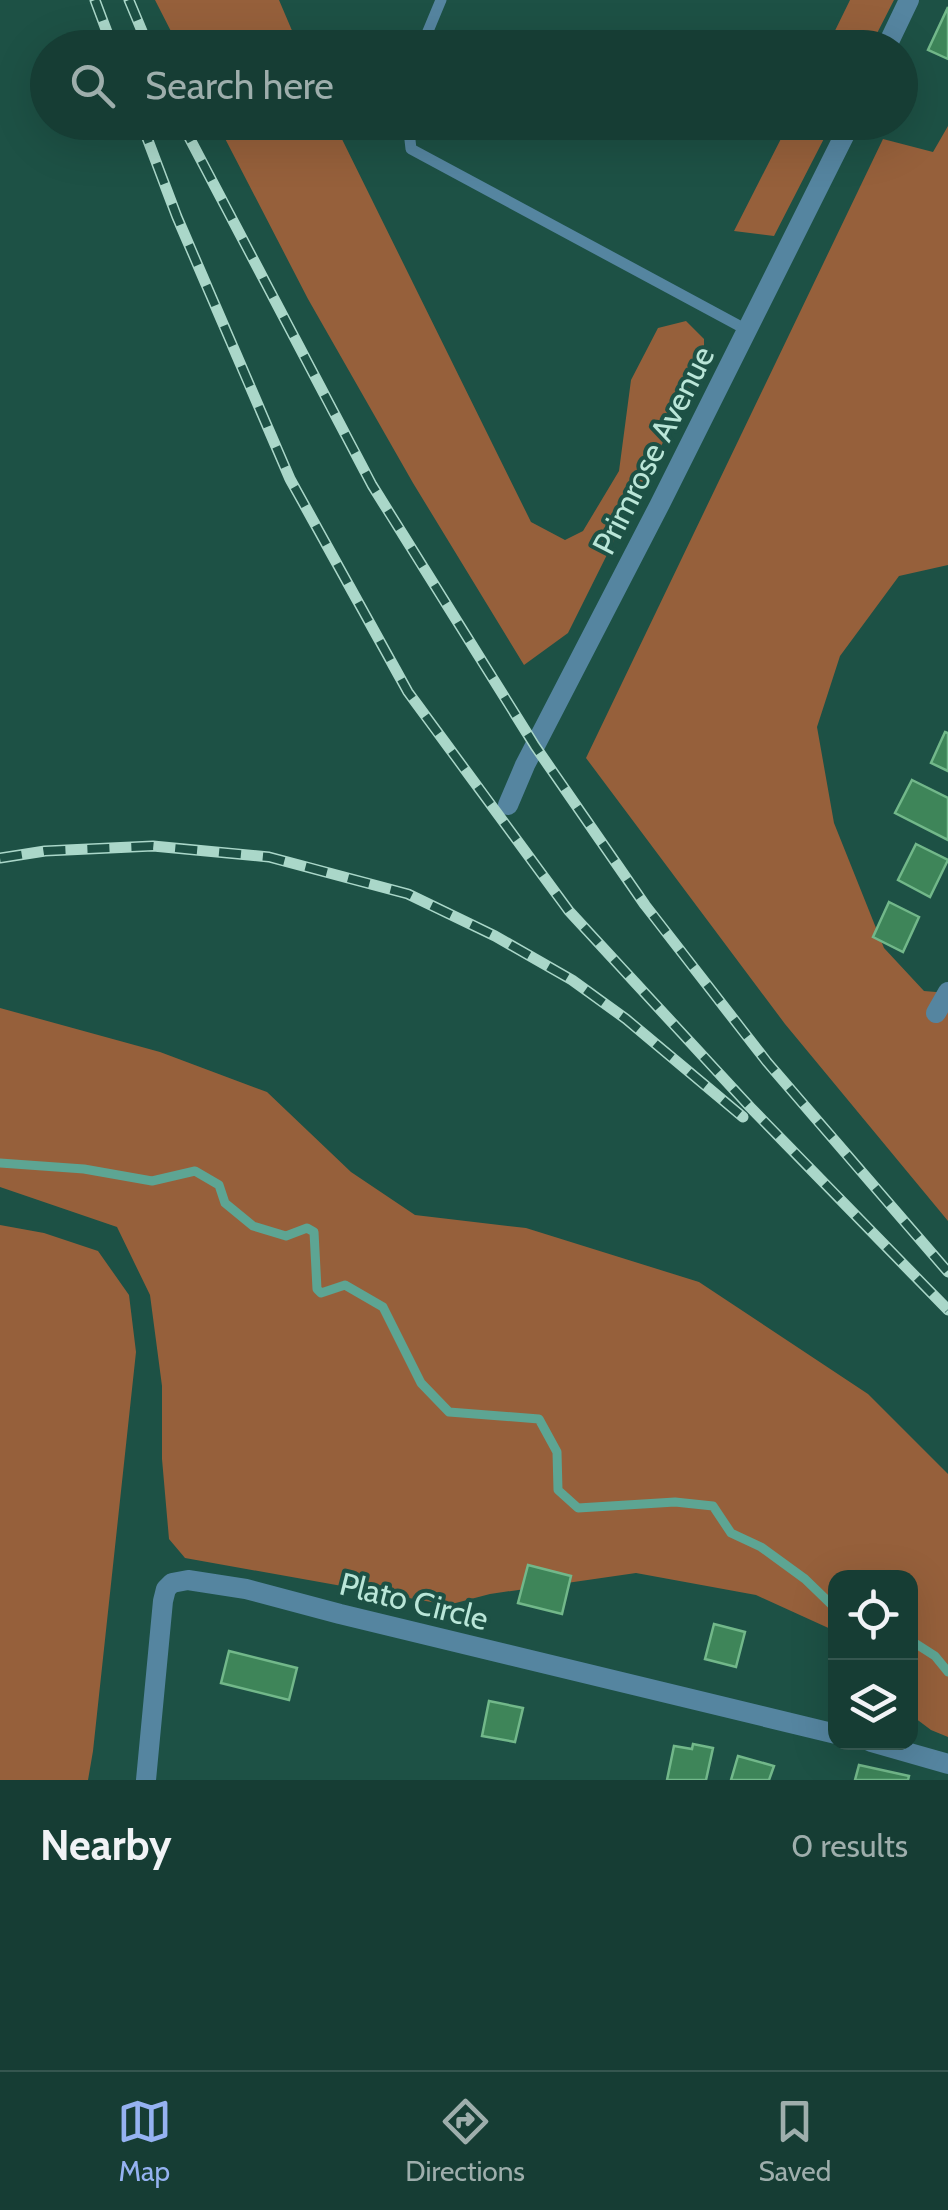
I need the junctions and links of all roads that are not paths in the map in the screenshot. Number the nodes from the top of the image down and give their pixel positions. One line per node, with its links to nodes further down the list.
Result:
1 (441, 0): 3 (lane)
2 (909, 0): 4 (street)
3 (428, 30)
4 (895, 30)
5 (410, 140): 7 (lane)
6 (841, 140): 7 (street, Primrose Avenue)
7 (747, 330): 8 (street, Primrose Avenue)
8 (508, 805)
9 (948, 992): 10 (street)
10 (936, 1014)
11 (828, 1732): 14 (street, Plato Circle)
12 (899, 1750): 13 (street)
13 (948, 1764)
14 (146, 1780)

